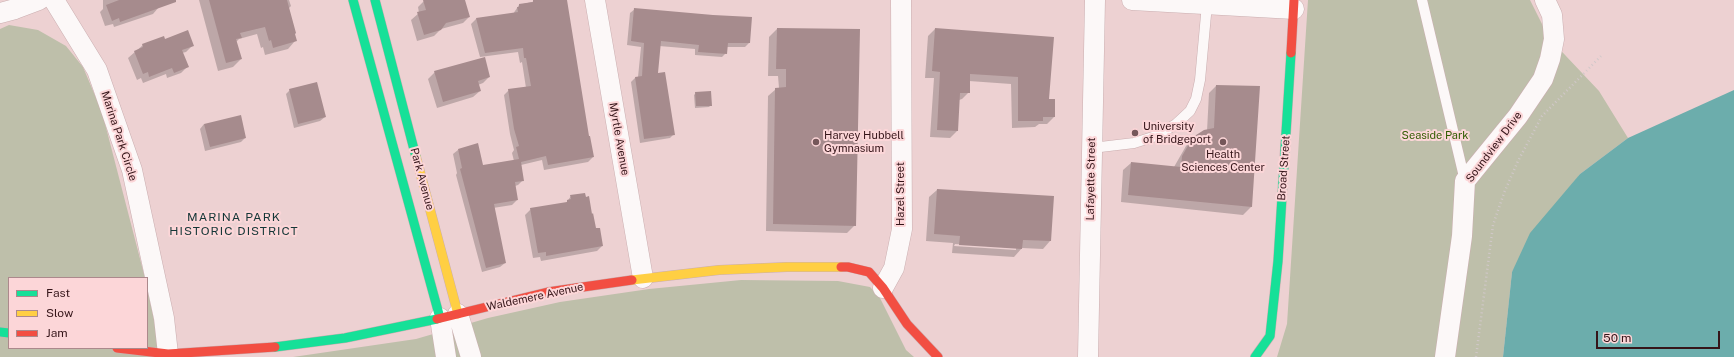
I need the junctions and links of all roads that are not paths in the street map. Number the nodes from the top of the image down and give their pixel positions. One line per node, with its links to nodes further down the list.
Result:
1 (40, 0): 13 (street)
2 (54, 0): 20 (street, Marina Park Circle)
3 (353, 0): 18 (street, Park Avenue)
4 (375, 0): 18 (street, Park Avenue)
5 (595, 0): 16 (street, Myrtle Avenue)
6 (901, 0): 17 (street, Hazel Street)
7 (1095, 0): 14 (street, Lafayette Street)
8 (1132, 0): 11 (street)
9 (1422, 0): 15 (lane)
10 (1545, 0): 15 (street, Soundview Drive)
11 (1201, 3): 12 (street); 14 (lane)
12 (1294, 4): 25 (street, Broad Street)
13 (0, 13)
14 (1092, 148): 24 (street, Lafayette Street)
15 (1465, 181): 26 (street, Soundview Drive)
16 (643, 278): 17 (street, Waldemere Avenue); 18 (street, Waldemere Avenue)
17 (883, 288): 23 (street, Waldemere Avenue)
18 (449, 316): 20 (street, Waldemere Avenue); 21 (street, Park Avenue); 22 (street, Park Avenue)
19 (126, 349): 20 (street, Waldemere Avenue)
20 (168, 354)
21 (446, 357)
22 (471, 357)
23 (938, 357)
24 (1088, 357)
25 (1255, 357)
26 (1445, 357)

